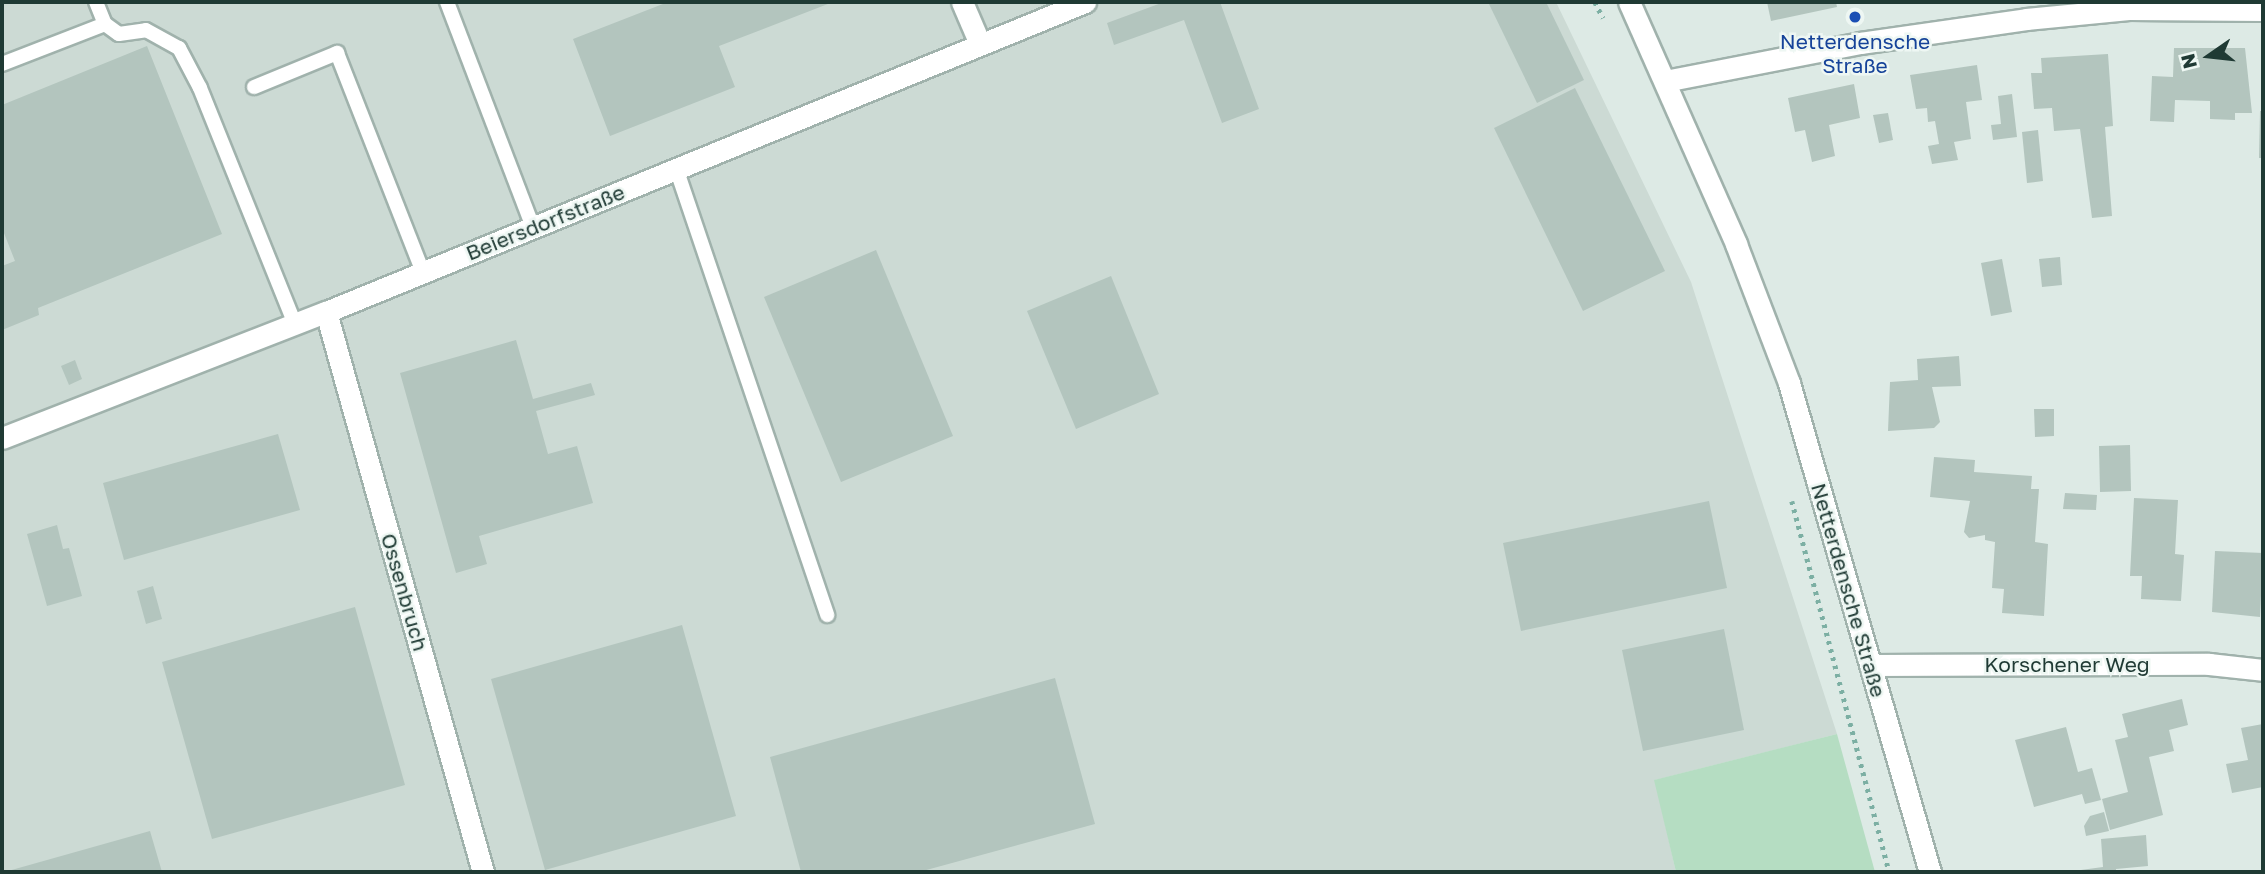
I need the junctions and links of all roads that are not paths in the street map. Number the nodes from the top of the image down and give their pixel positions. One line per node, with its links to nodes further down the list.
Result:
1 (96, 2): 7 (lane)
2 (447, 2): 13 (lane)
3 (962, 2): 8 (street)
4 (1085, 2): 8 (street, Beiersdorfstraße)
5 (1629, 2): 10 (street, Netterdensche Straße)
6 (2263, 10): 10 (street)
7 (105, 24): 9 (lane); 16 (lane)
8 (980, 44): 12 (street, Beiersdorfstraße)
9 (2, 64)
10 (1665, 81): 19 (street, Netterdensche Straße)
11 (254, 87): 14 (lane)
12 (676, 169): 13 (street, Beiersdorfstraße); 18 (lane)
13 (533, 227): 14 (street, Beiersdorfstraße)
14 (423, 272): 15 (street, Beiersdorfstraße)
15 (326, 312): 16 (street, Beiersdorfstraße); 21 (street, Ossenbruch)
16 (295, 324): 17 (street, Beiersdorfstraße)
17 (2, 438)
18 (827, 615)
19 (1871, 665): 20 (street, Korschener Weg); 22 (street, Netterdensche Straße)
20 (2263, 670)
21 (483, 872)
22 (1930, 872)

